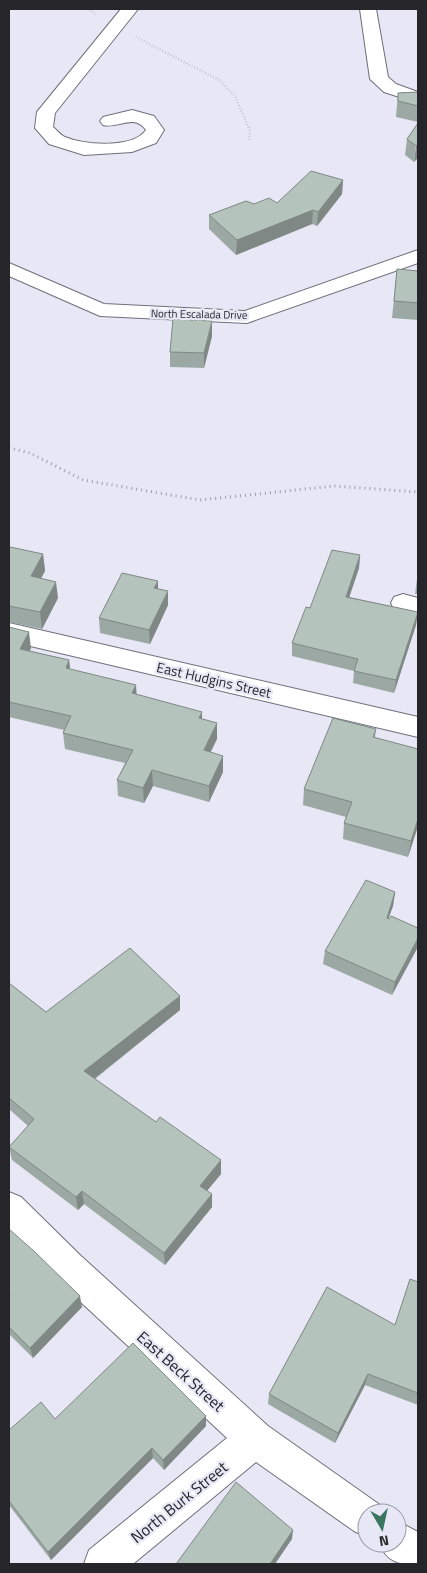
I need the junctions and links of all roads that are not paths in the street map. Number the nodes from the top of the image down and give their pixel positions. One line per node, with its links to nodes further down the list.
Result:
1 (130, 9): 4 (street)
2 (368, 9): 3 (street)
3 (418, 98)
4 (109, 121)
5 (418, 256): 6 (street, North Escalada Drive)
6 (9, 269)
7 (9, 632): 8 (street, East Hudgins Street)
8 (418, 727)
9 (9, 1208): 10 (street, East Beck Street)
10 (255, 1440): 11 (street, East Beck Street); 14 (street, North Burk Street); 15 (street)
11 (357, 1511)
12 (407, 1547): 13 (street)
13 (418, 1554)
14 (103, 1564)
15 (114, 1564)

